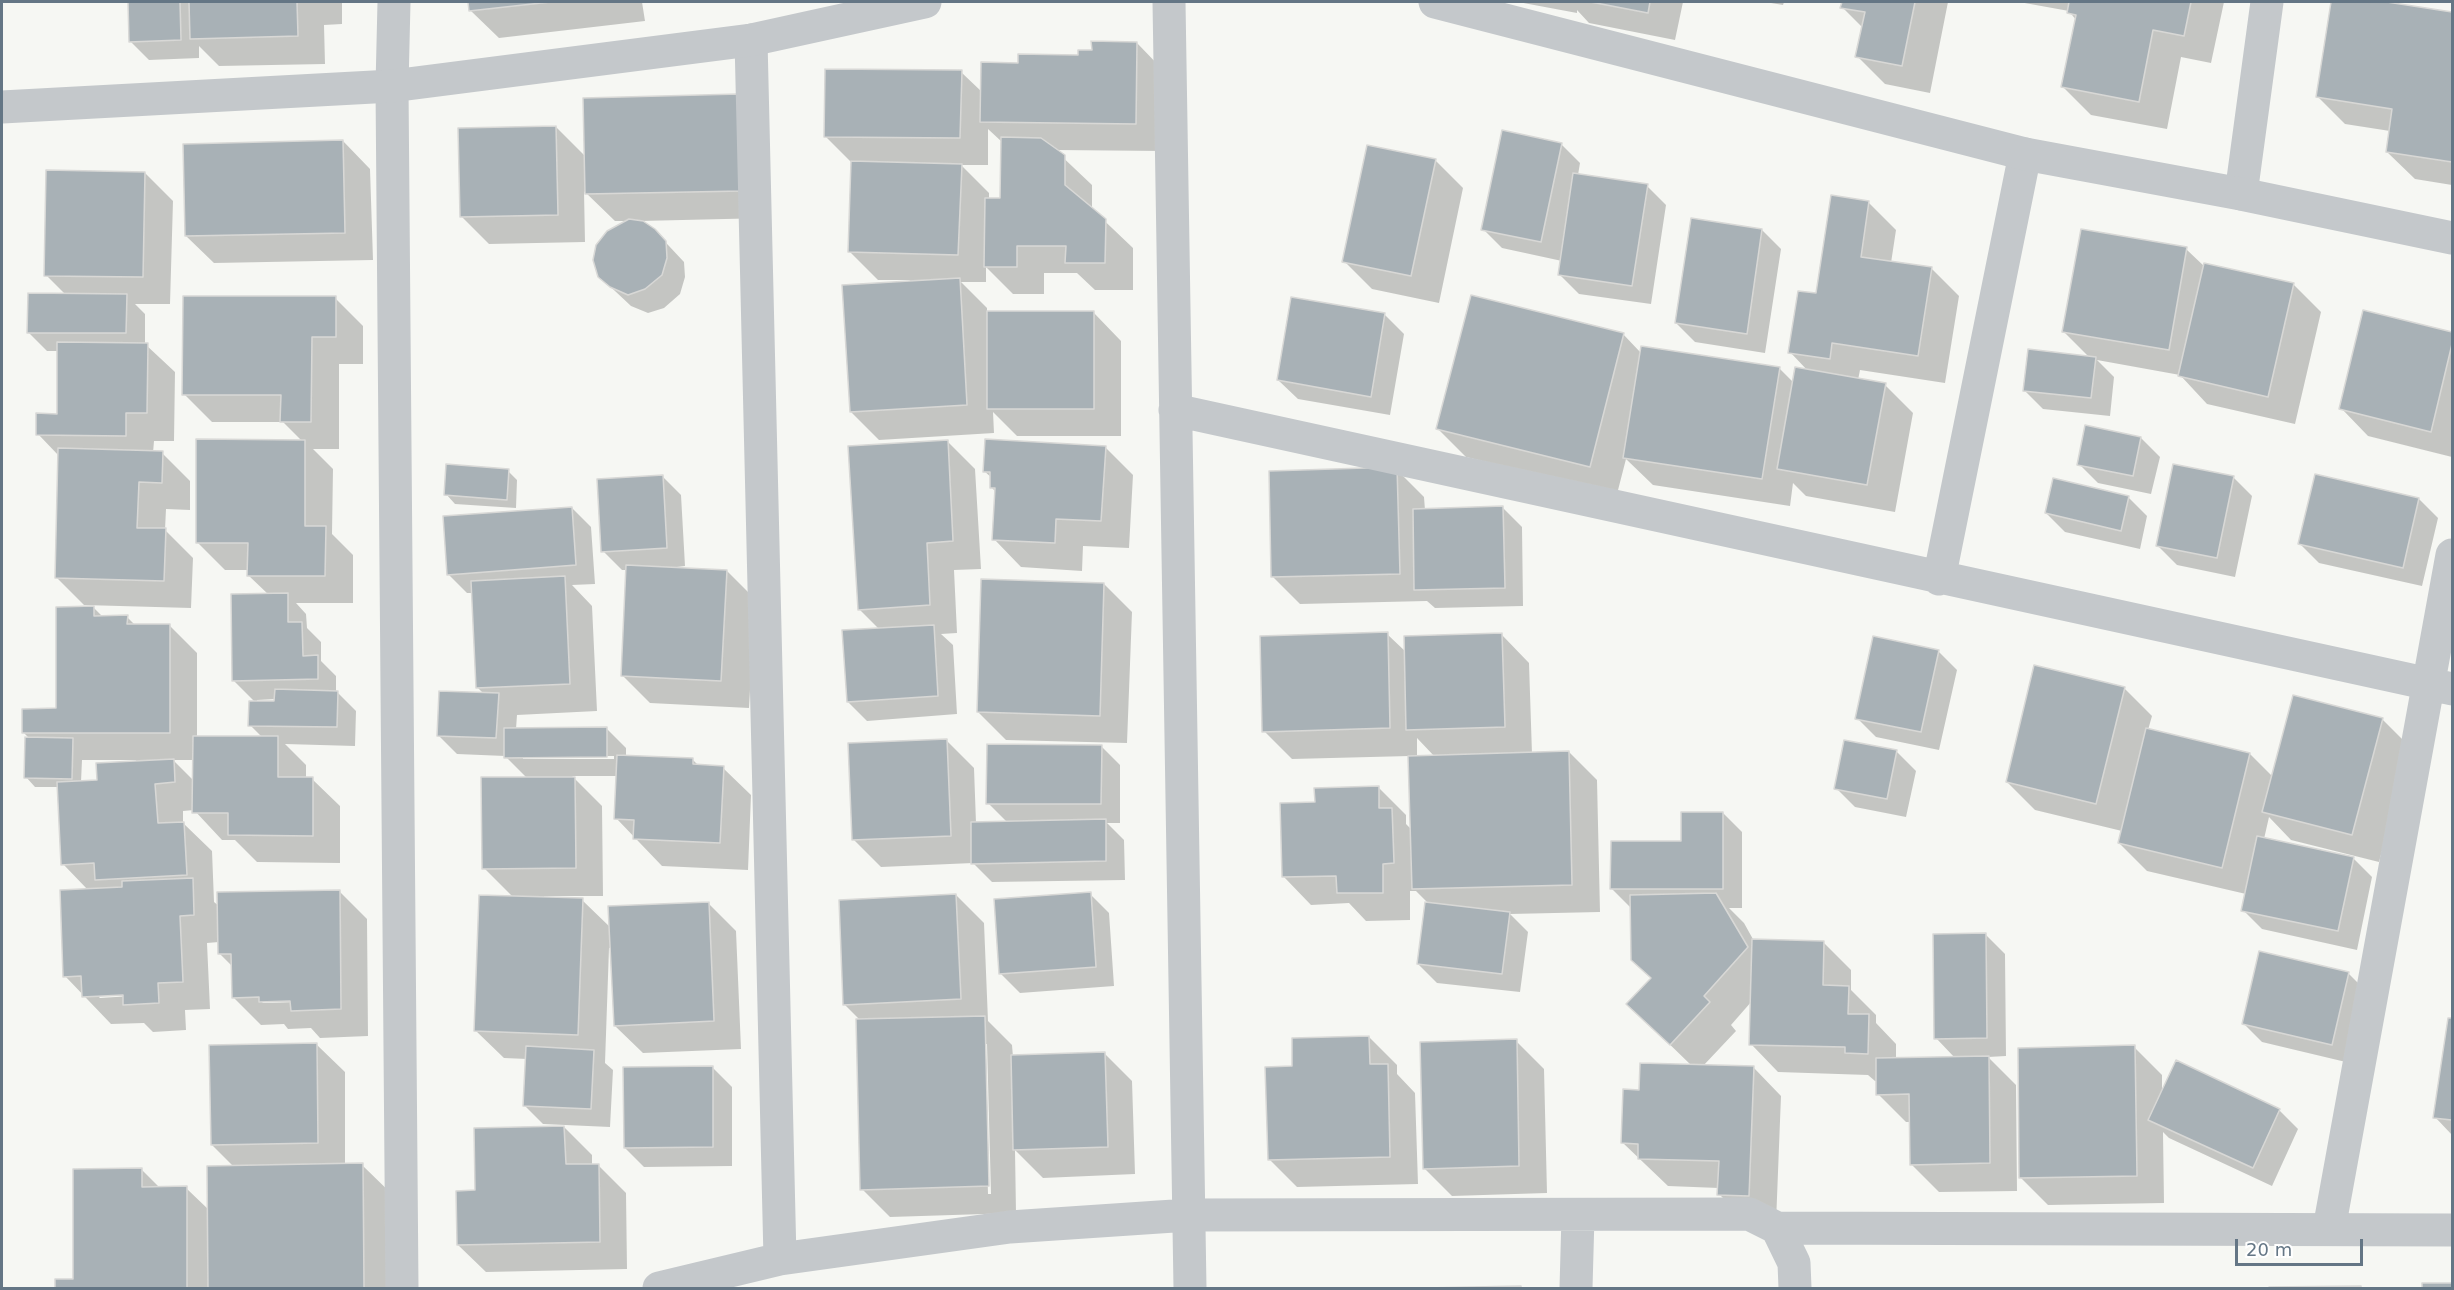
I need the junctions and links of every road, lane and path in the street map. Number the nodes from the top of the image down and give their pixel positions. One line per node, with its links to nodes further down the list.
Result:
1 (394, 2): 7 (street)
2 (925, 2): 6 (street)
3 (1169, 2): 12 (street)
4 (1435, 2): 9 (street)
5 (2266, 2): 10 (street)
6 (751, 40): 7 (street); 21 (street)
7 (392, 86): 8 (street); 22 (street)
8 (2, 107)
9 (2025, 154): 10 (street); 14 (street)
10 (2241, 194): 11 (street)
11 (2452, 238)
12 (1174, 410): 14 (street); 16 (street)
13 (2452, 555): 15 (street)
14 (1940, 579): 15 (street)
15 (2440, 687): 19 (street)
16 (1189, 1215): 17 (street); 21 (street); 24 (street)
17 (1578, 1216): 18 (street); 25 (street)
18 (1777, 1228): 19 (street); 26 (street)
19 (2329, 1229): 20 (street)
20 (2452, 1230)
21 (780, 1259): 23 (street)
22 (402, 1288)
23 (659, 1288)
24 (1190, 1288)
25 (1576, 1288)
26 (1795, 1288)

